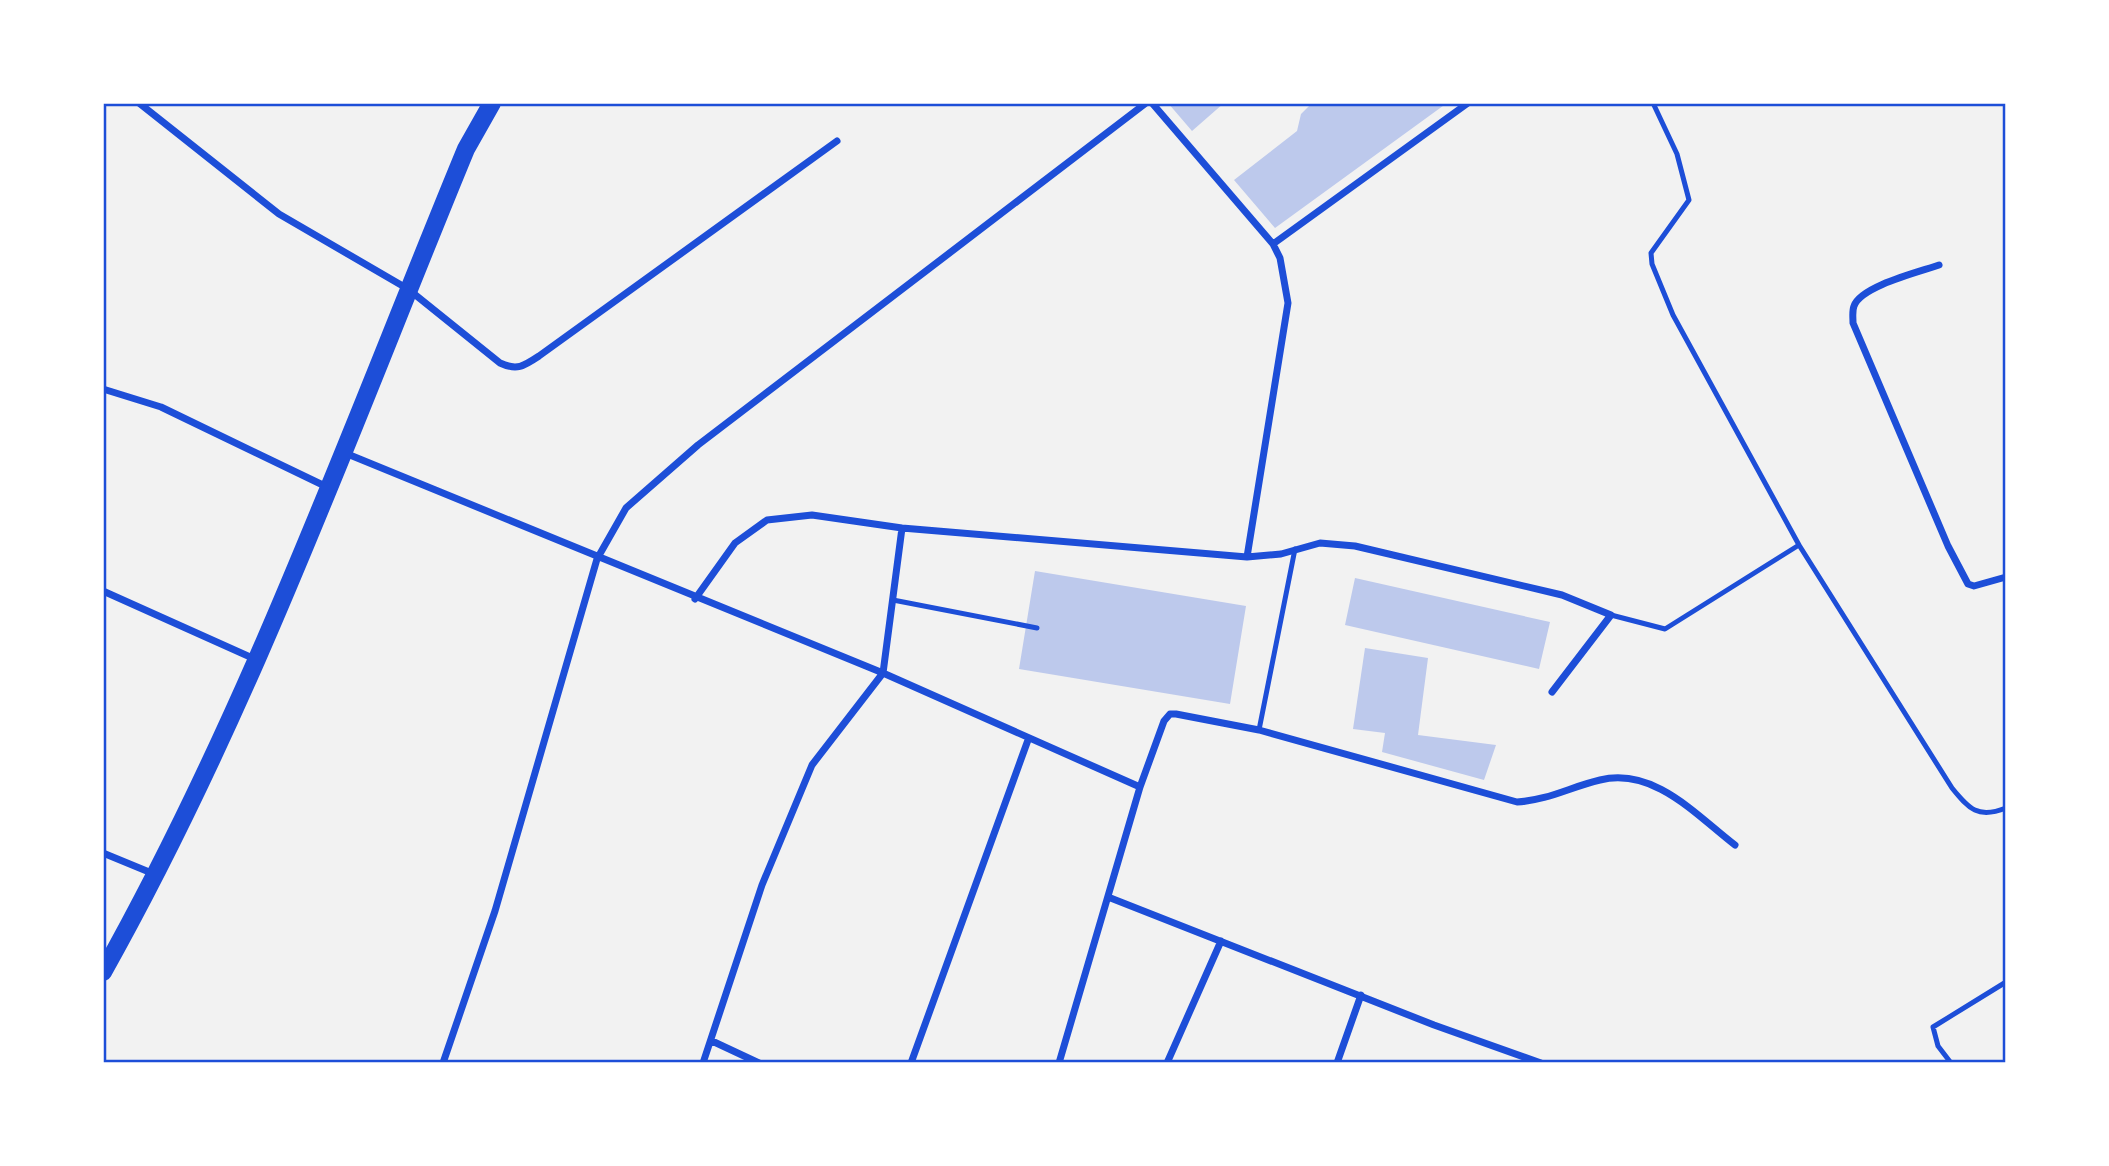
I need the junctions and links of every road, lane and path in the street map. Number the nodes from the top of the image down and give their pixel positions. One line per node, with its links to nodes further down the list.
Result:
1 (139, 103): 10 (street)
2 (492, 103): 10 (main road)
3 (1146, 103): 18 (street)
4 (1152, 103): 8 (street)
5 (1468, 103): 8 (street)
6 (1653, 103): 15 (lane)
7 (836, 141): 10 (street)
8 (1273, 244): 17 (street)
9 (1939, 265): 19 (street)
10 (408, 289): 12 (main road)
11 (103, 390): 13 (street)
12 (342, 452): 13 (main road); 18 (street)
13 (328, 487): 25 (main road)
14 (902, 527): 17 (street); 21 (street); 22 (street)
15 (1799, 545): 23 (lane); 31 (lane)
16 (1295, 549): 17 (street); 23 (street); 28 (lane)
17 (1247, 557)
18 (597, 559): 21 (street); 42 (street)
19 (2006, 577)
20 (103, 591): 25 (street)
21 (695, 598): 26 (street)
22 (893, 600): 24 (lane); 26 (street)
23 (1611, 615): 27 (street)
24 (1037, 628)
25 (258, 660): 34 (main road)
26 (883, 673): 29 (street); 40 (street)
27 (1552, 692)
28 (1259, 730): 30 (street); 32 (street)
29 (1028, 740): 30 (street); 45 (street)
30 (1140, 787): 35 (street)
31 (2006, 808)
32 (1735, 845)
33 (103, 853): 34 (street)
34 (154, 875): 37 (main road)
35 (1108, 897): 36 (street); 46 (street)
36 (1221, 941): 39 (street); 47 (street)
37 (103, 972)
38 (2006, 982): 49 (lane)
39 (1361, 995): 41 (street); 48 (street)
40 (712, 1041): 43 (street); 44 (street)
41 (1536, 1062)
42 (443, 1063)
43 (704, 1063)
44 (759, 1063)
45 (911, 1063)
46 (1059, 1063)
47 (1167, 1063)
48 (1337, 1063)
49 (1951, 1063)

